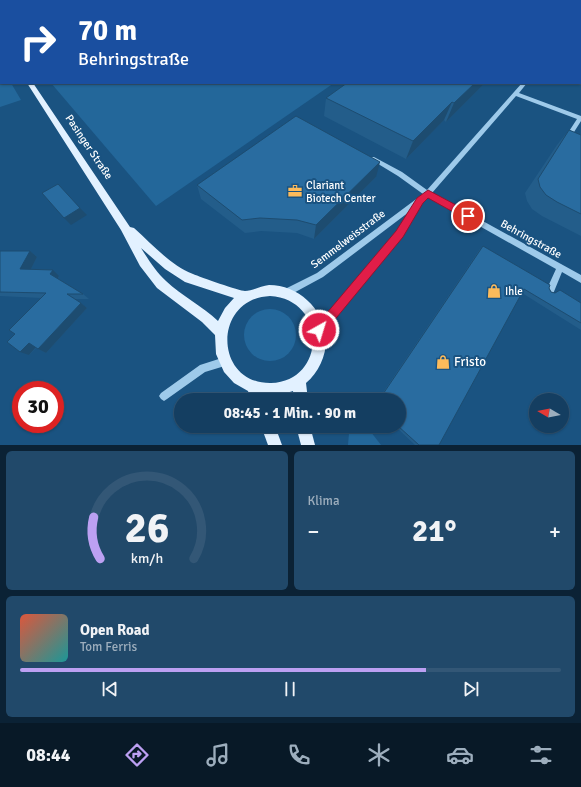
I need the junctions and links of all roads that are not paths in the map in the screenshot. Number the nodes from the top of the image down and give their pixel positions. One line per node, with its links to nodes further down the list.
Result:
1 (31, 84): 8 (main road, Pasinger Straße)
2 (524, 84): 3 (street, Semmelweisstraße)
3 (516, 94): 4 (street); 6 (street, Semmelweisstraße)
4 (565, 142)
5 (366, 155): 6 (street, Behringstraße)
6 (428, 194): 7 (street, Semmelweisstraße); 9 (street, Behringstraße)
7 (420, 200): 12 (street, Semmelweisstraße); 14 (street, Semmelweisstraße)
8 (125, 227): 13 (main road, Pasinger Straße); 15 (main road, Pasinger Straße)
9 (560, 268): 10 (street, Behringstraße); 11 (street)
10 (581, 279)
11 (550, 291)
12 (288, 292): 13 (main road); 14 (main road)
13 (246, 297): 15 (main road)
14 (319, 330): 17 (main road)
15 (222, 333): 16 (main road)
16 (225, 362): 18 (main road); 21 (street)
17 (299, 380): 19 (main road); 20 (main road)
18 (255, 393)
19 (259, 393)
20 (300, 393)
21 (164, 396)
22 (271, 433): 24 (main road)
23 (305, 433): 25 (main road)
24 (275, 445)
25 (308, 445)

